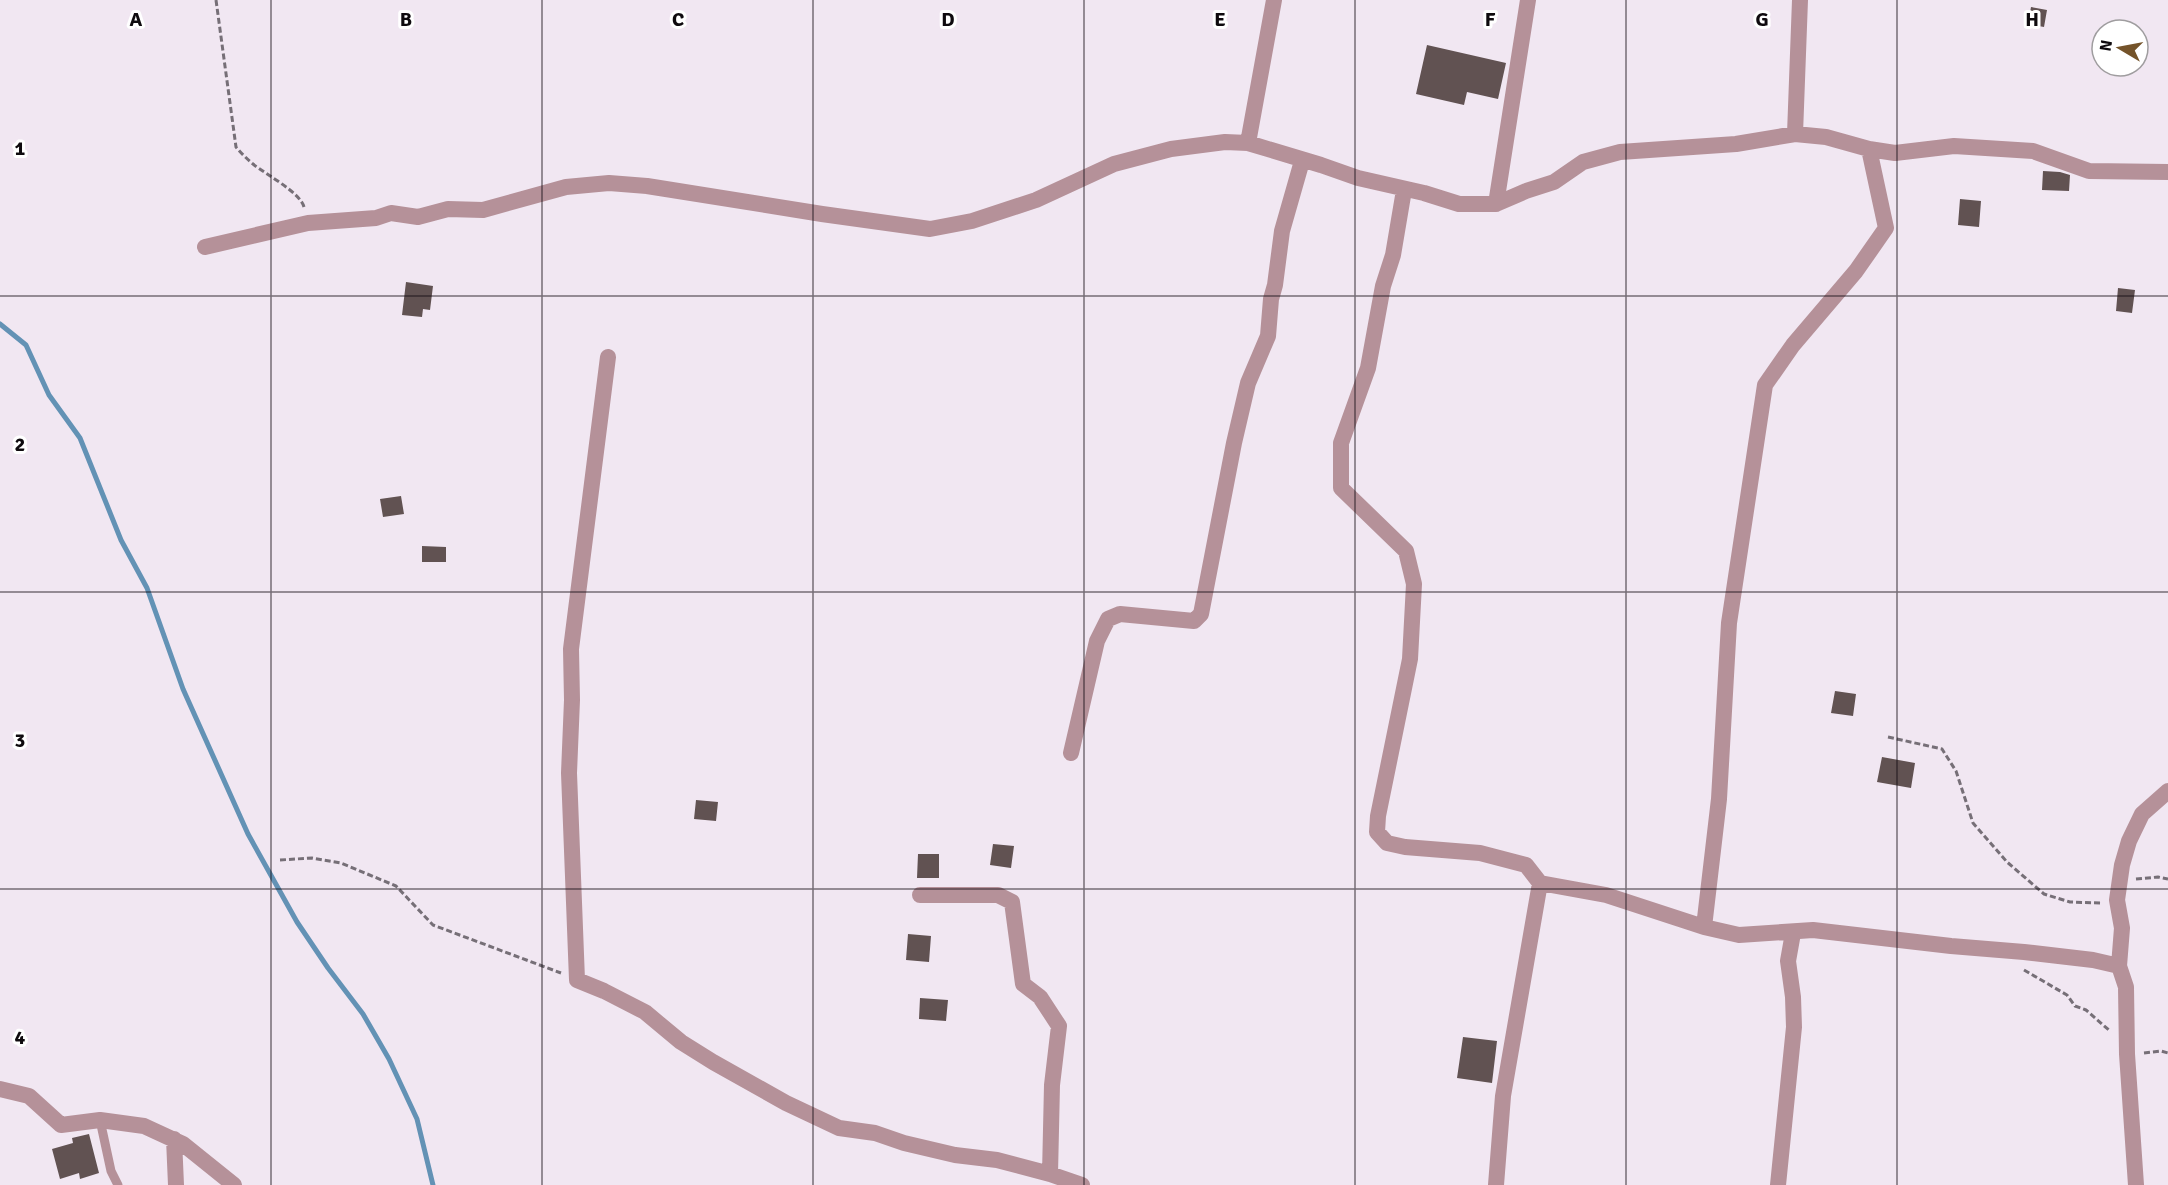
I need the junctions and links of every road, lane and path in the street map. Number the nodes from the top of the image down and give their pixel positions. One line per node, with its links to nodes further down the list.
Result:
1 (216, 0): 12 (path)
2 (1275, 0): 6 (street)
3 (1528, 0): 11 (street)
4 (1800, 0): 5 (street)
5 (1795, 134): 7 (street); 11 (street)
6 (1248, 143): 8 (street); 12 (street)
7 (1869, 149): 9 (street); 24 (street)
8 (1302, 161): 10 (street); 16 (street)
9 (2168, 172)
10 (1404, 190): 11 (street); 21 (street)
11 (1497, 204)
12 (308, 223): 13 (street)
13 (205, 247)
14 (608, 357): 28 (street)
15 (1888, 737): 23 (path)
16 (1071, 753)
17 (2168, 791): 20 (street)
18 (280, 860): 28 (path)
19 (2168, 879): 20 (path)
20 (2119, 880): 23 (street)
21 (1540, 883): 24 (street); 39 (street)
22 (920, 895): 34 (street)
23 (2117, 900): 26 (street)
24 (1704, 927): 25 (street)
25 (1793, 933): 26 (street); 40 (street)
26 (2119, 966): 29 (street)
27 (2020, 967): 29 (path)
28 (577, 980): 34 (street)
29 (2127, 1048): 30 (path); 41 (street)
30 (2168, 1053)
31 (0, 1089): 32 (street)
32 (100, 1120): 33 (street); 35 (lane)
33 (174, 1140): 36 (street); 37 (street)
34 (1050, 1174): 38 (street)
35 (118, 1185)
36 (176, 1185)
37 (234, 1185)
38 (1082, 1185)
39 (1496, 1185)
40 (1778, 1185)
41 (2136, 1185)

